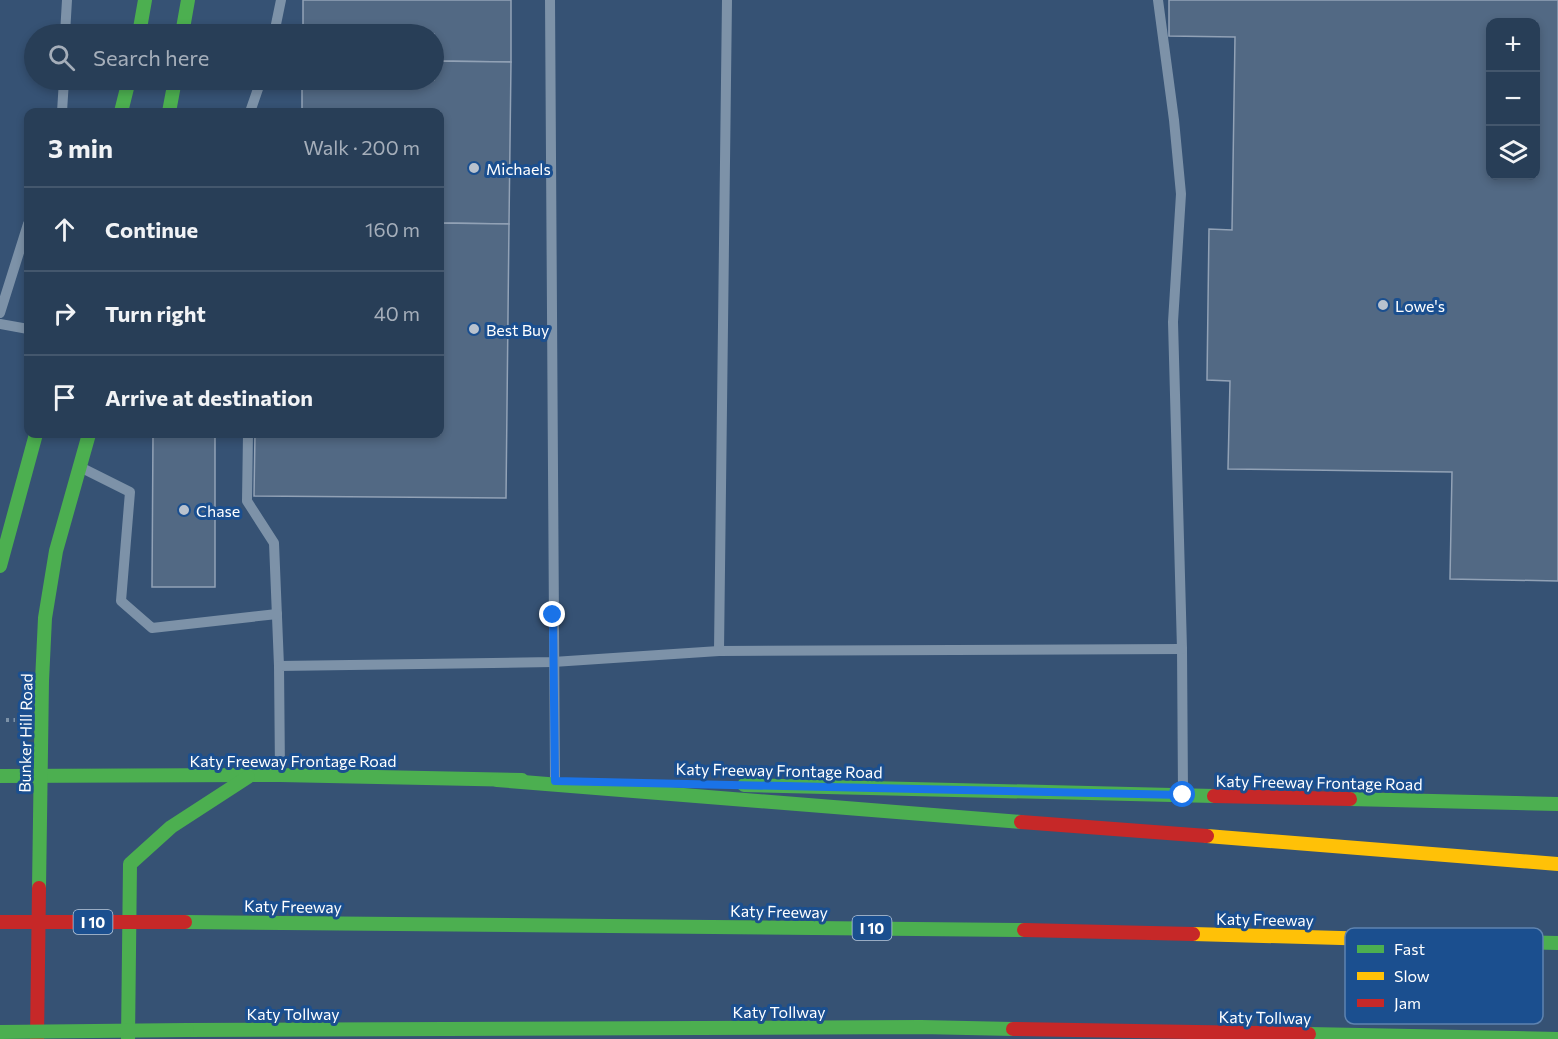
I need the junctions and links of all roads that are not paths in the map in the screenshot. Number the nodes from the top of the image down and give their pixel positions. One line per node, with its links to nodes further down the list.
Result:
1 (67, 0): 8 (lane)
2 (145, 0): 9 (main road)
3 (188, 0): 10 (main road)
4 (281, 0): 11 (lane)
5 (550, 0): 32 (lane)
6 (727, 0): 31 (lane)
7 (1158, 0): 30 (lane)
8 (66, 24)
9 (141, 24)
10 (184, 24)
11 (276, 24)
12 (63, 90): 16 (lane)
13 (126, 90): 17 (main road)
14 (173, 90): 18 (main road)
15 (258, 90): 19 (lane)
16 (62, 108)
17 (122, 108)
18 (170, 108)
19 (251, 108)
20 (24, 238): 21 (lane)
21 (0, 313)
22 (0, 324): 23 (lane)
23 (24, 328)
24 (35, 438): 28 (main road)
25 (88, 438): 27 (main road, Bunker Hill Road)
26 (248, 438): 29 (lane)
27 (79, 466): 29 (lane); 34 (main road, Bunker Hill Road)
28 (0, 566)
29 (277, 614): 33 (lane)
30 (1182, 650): 31 (lane); 40 (lane)
31 (719, 651): 32 (lane)
32 (553, 662): 33 (lane); 39 (lane)
33 (279, 666): 35 (lane)
34 (41, 775): 36 (main road, Katy Freeway Frontage Road); 37 (main road, Katy Freeway Frontage Road); 48 (main road, Bunker Hill Road)
35 (280, 775): 37 (main road, Katy Freeway Frontage Road); 38 (main road, Katy Freeway Frontage Road)
36 (0, 776)
37 (248, 777): 49 (main road)
38 (497, 780): 39 (main road, Katy Freeway Frontage Road); 42 (main road)
39 (555, 781): 40 (main road, Katy Freeway Frontage Road)
40 (1183, 795): 41 (main road, Katy Freeway Frontage Road)
41 (1558, 804)
42 (1558, 864)
43 (0, 922): 44 (main road, Katy Freeway / I 10, bridge)
44 (1345, 938)
45 (1543, 943): 46 (main road, Katy Freeway / I 10, bridge)
46 (1558, 943)
47 (0, 1032): 50 (main road, Katy Tollway, bridge)
48 (37, 1039)
49 (128, 1039)
50 (1557, 1039)

